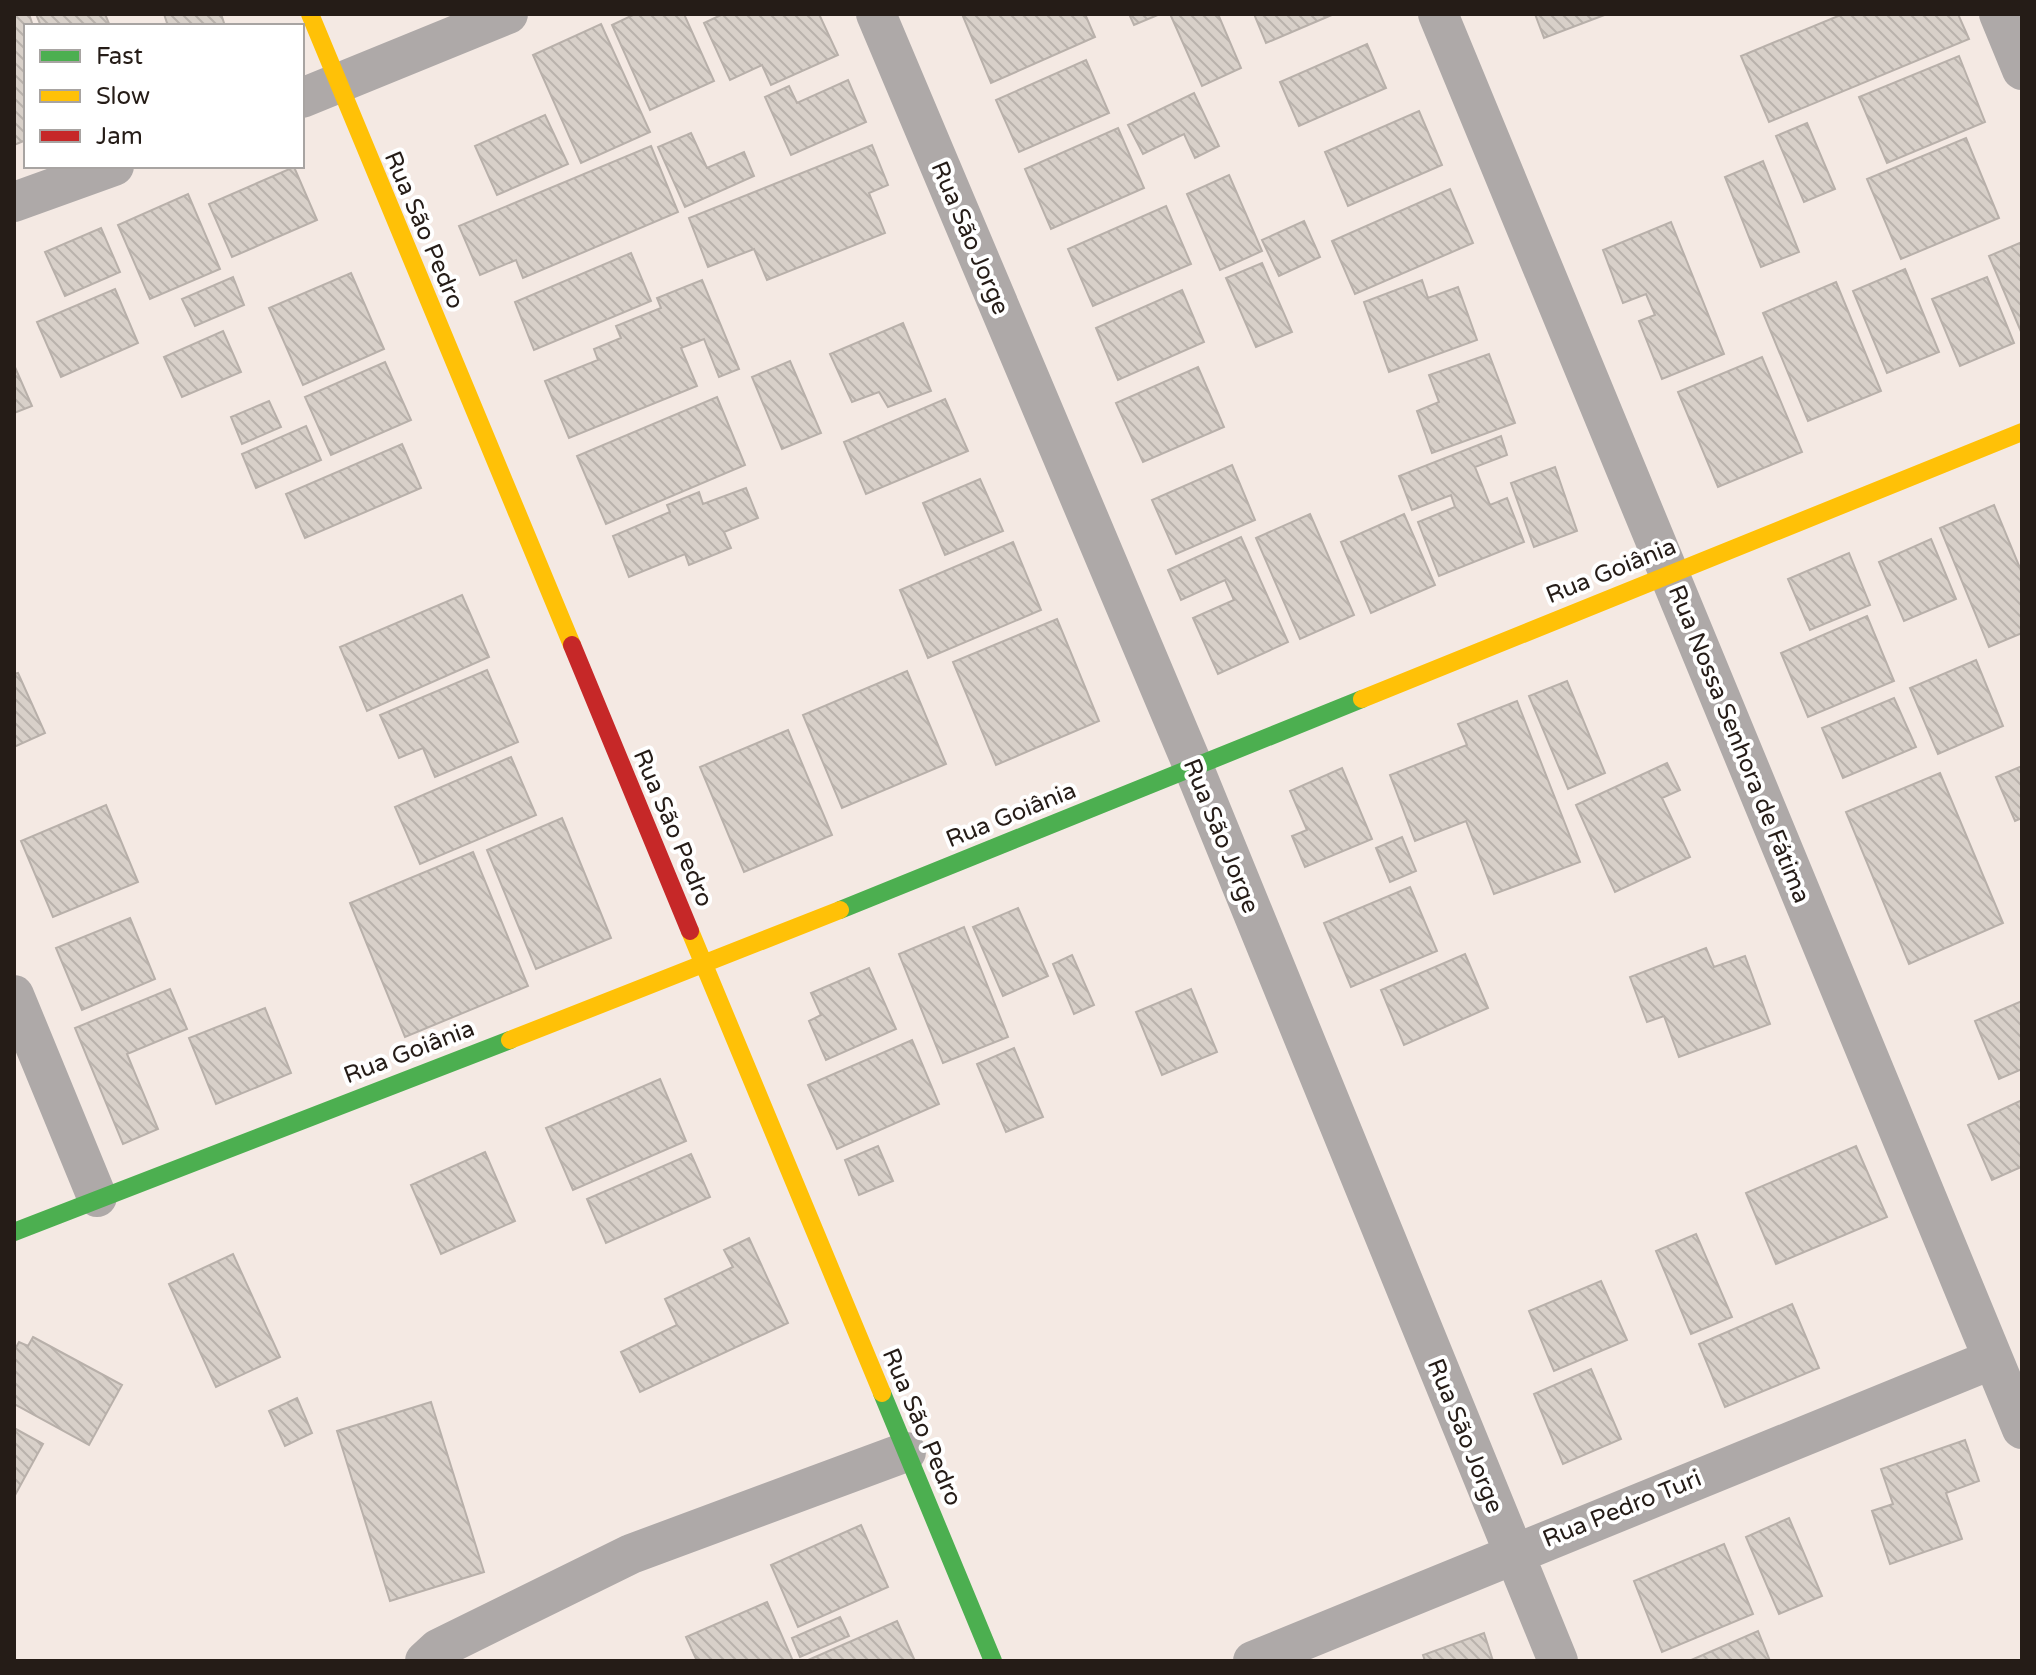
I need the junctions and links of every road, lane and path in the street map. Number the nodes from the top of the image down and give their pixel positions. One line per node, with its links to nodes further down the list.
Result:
1 (310, 14): 7 (street, Rua São Pedro)
2 (508, 14): 7 (street)
3 (876, 14): 12 (street, Rua São Jorge)
4 (1438, 14): 11 (street, Rua Nossa Senhora de Fátima)
5 (1999, 14): 6 (street)
6 (2022, 70)
7 (320, 91): 13 (street, Rua São Pedro)
8 (108, 168): 9 (street)
9 (14, 202)
10 (2022, 432): 11 (street, Rua Goiânia)
11 (1668, 574): 12 (street, Rua Goiânia); 17 (street, Rua Nossa Senhora de Fátima)
12 (1193, 766): 13 (street, Rua Goiânia); 20 (street, Rua São Jorge)
13 (704, 965): 15 (street, Rua Goiânia); 19 (street, Rua São Pedro)
14 (14, 995): 15 (street)
15 (97, 1197): 16 (street, Rua Goiânia)
16 (14, 1232)
17 (1993, 1359): 18 (street, Rua Nossa Senhora de Fátima); 20 (street, Rua Pedro Turi)
18 (2022, 1429)
19 (906, 1452): 21 (street); 22 (street, Rua São Pedro)
20 (1513, 1553): 23 (street, Rua Pedro Turi); 24 (street, Rua São Jorge)
21 (425, 1661)
22 (993, 1661)
23 (1253, 1661)
24 (1558, 1661)

